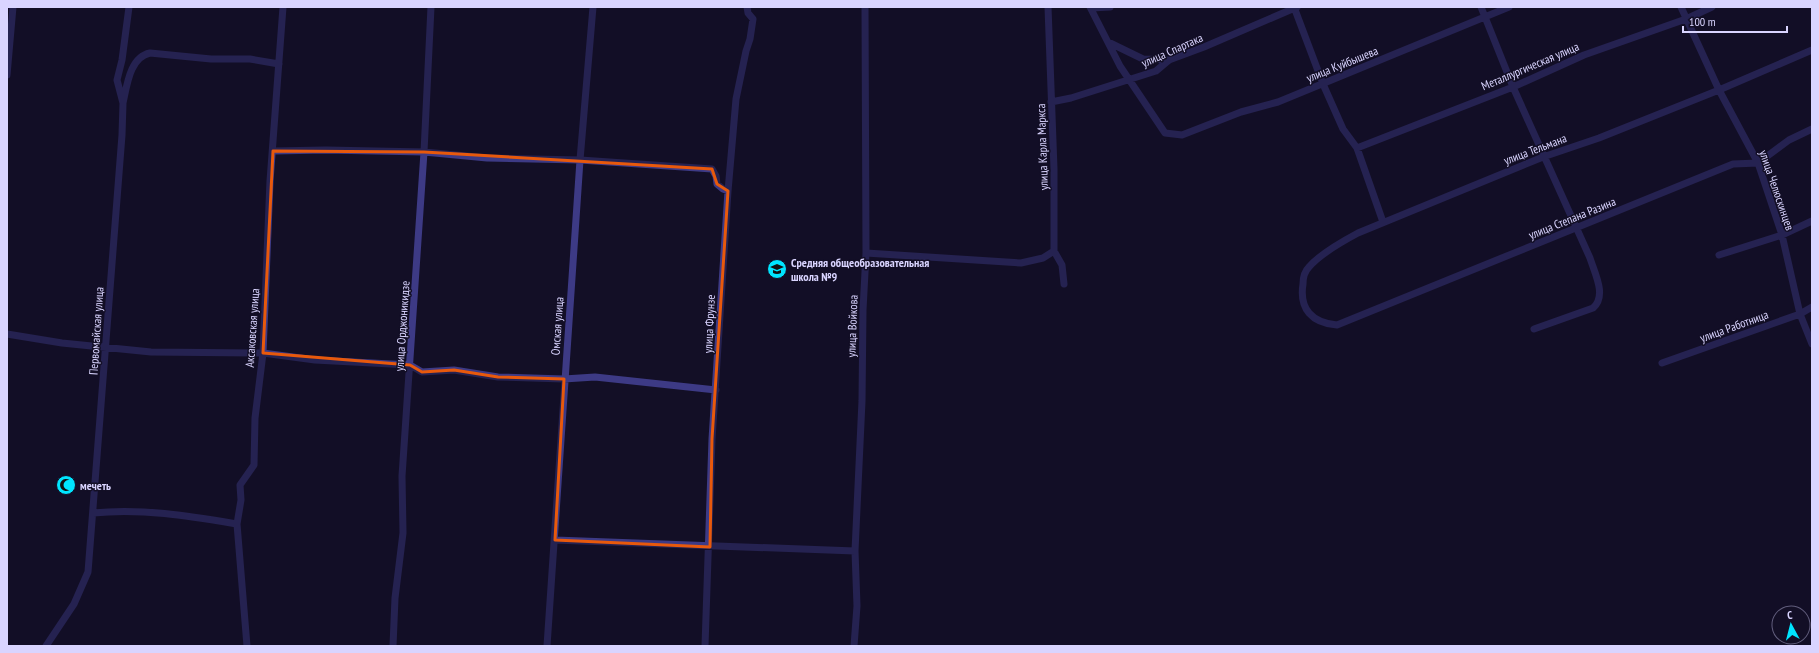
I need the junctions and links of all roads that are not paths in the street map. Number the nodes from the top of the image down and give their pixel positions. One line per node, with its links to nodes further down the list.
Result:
1 (13, 7): 22 (street)
2 (129, 7): 28 (street, Первомайская улица)
3 (283, 7): 21 (street, Аксаковская улица)
4 (431, 7): 32 (street, улица Орджоникидзе)
5 (593, 7): 34 (street, Омская улица)
6 (747, 7): 36 (street, улица Фрунзе)
7 (865, 7): 42 (street, улица Войкова)
8 (1048, 7): 27 (street, улица Карла Маркса)
9 (1090, 7): 10 (street); 18 (street)
10 (1110, 7)
11 (1296, 7): 20 (street, улица Спартака); 24 (street)
12 (1481, 7): 16 (street)
13 (1509, 7): 16 (street, улица Куйбышева)
14 (1681, 7): 17 (street, улица Челюскинцев)
15 (1712, 7): 17 (street, Металлургическая улица)
16 (1485, 17): 24 (street, улица Куйбышева); 25 (street)
17 (1686, 19): 25 (street, Металлургическая улица); 26 (street, улица Челюскинцев)
18 (1108, 42): 20 (street); 23 (street)
19 (1812, 50): 26 (street, улица Тельмана)
20 (1170, 60): 23 (street, улица Спартака)
21 (279, 64): 28 (street); 31 (street, Аксаковская улица)
22 (7, 75)
23 (1130, 79): 24 (street, улица Куйбышева); 27 (street, улица Спартака)
24 (1323, 84): 30 (street)
25 (1512, 86): 30 (street, Металлургическая улица); 33 (street)
26 (1720, 90): 33 (street, улица Тельмана); 35 (street, улица Челюскинцев)
27 (1051, 102): 41 (street, улица Карла Маркса)
28 (123, 103): 51 (street, Первомайская улица)
29 (1812, 129): 35 (street)
30 (1357, 148): 38 (street)
31 (273, 151): 32 (street); 52 (street, Аксаковская улица)
32 (424, 152): 34 (street); 54 (street, улица Орджоникидзе)
33 (1543, 157): 38 (street, улица Тельмана); 39 (street)
34 (580, 160): 36 (street); 55 (street, Омская улица)
35 (1758, 163): 39 (street, улица Степана Разина); 40 (street, улица Челюскинцев)
36 (728, 191): 56 (street, улица Фрунзе)
37 (1812, 221): 40 (street)
38 (1383, 222): 47 (street, улица Тельмана)
39 (1577, 228): 47 (street, улица Степана Разина); 48 (street)
40 (1782, 235): 43 (street); 46 (street, улица Челюскинцев)
41 (1054, 251): 42 (street); 44 (street, улица Карла Маркса)
42 (866, 253): 61 (street, улица Войкова)
43 (1719, 256)
44 (1064, 284)
45 (1812, 308): 46 (street, улица Работница)
46 (1800, 314): 50 (street, улица Челюскинцев); 53 (street, улица Работница)
47 (1337, 325)
48 (1534, 329)
49 (7, 334): 51 (street)
50 (1812, 344)
51 (106, 348): 52 (street); 57 (street, Первомайская улица)
52 (263, 354): 54 (street); 58 (street, Аксаковская улица)
53 (1662, 363)
54 (410, 365): 55 (street); 64 (street, улица Орджоникидзе)
55 (564, 378): 56 (street); 59 (street, Омская улица)
56 (716, 390): 60 (street, улица Фрунзе)
57 (93, 513): 58 (street); 62 (street, Первомайская улица)
58 (237, 524): 63 (street, Аксаковская улица)
59 (555, 540): 60 (street); 65 (street, Омская улица)
60 (710, 547): 61 (street); 66 (street, улица Фрунзе)
61 (856, 551): 67 (street, улица Войкова)
62 (46, 646)
63 (247, 646)
64 (393, 646)
65 (547, 646)
66 (705, 646)
67 (854, 646)

